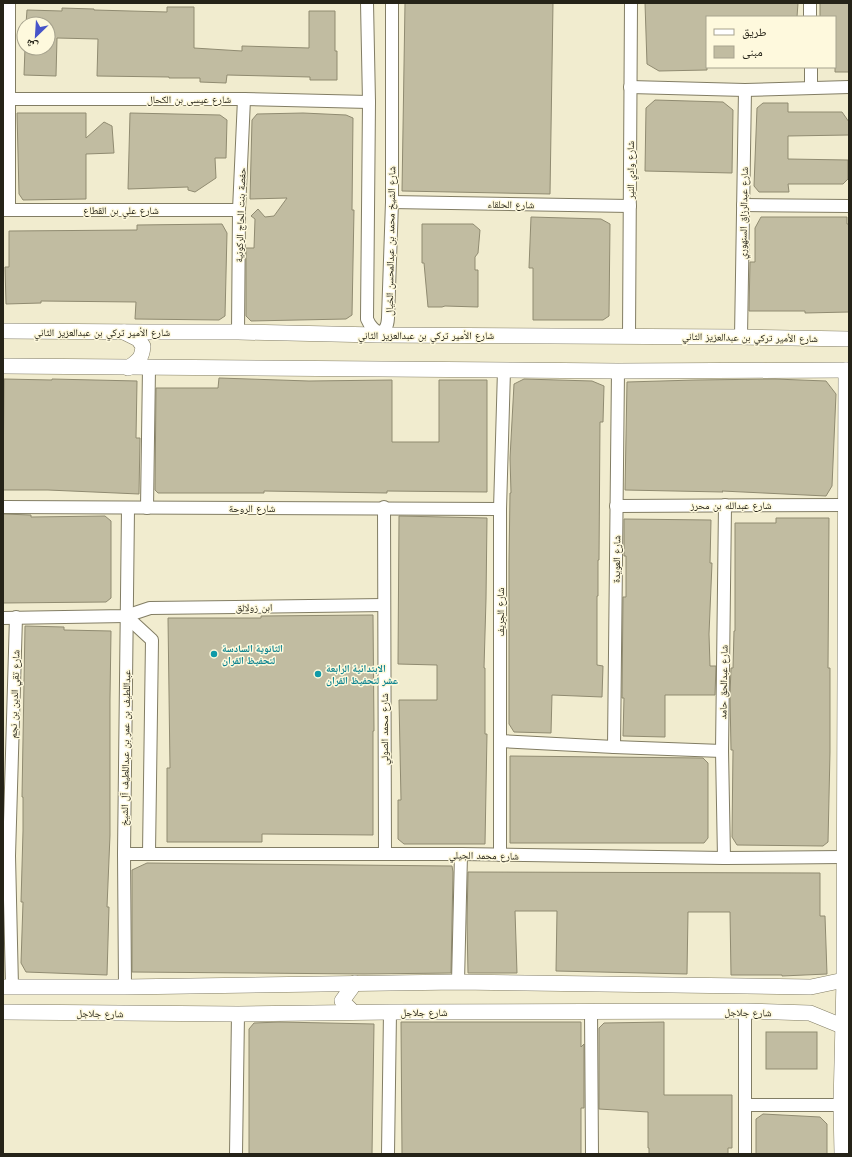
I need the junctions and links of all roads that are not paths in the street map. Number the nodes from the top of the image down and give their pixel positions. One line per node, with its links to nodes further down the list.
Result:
1 (8, 3): 12 (street)
2 (367, 3): 14 (street, شارع الشيخ محمد بن عبدالمحسن الخيال)
3 (392, 3): 15 (street, شارع الشيخ محمد بن عبدالمحسن الخيال)
4 (631, 3): 10 (street, شارع وادي النير)
5 (810, 3): 6 (street)
6 (810, 16)
7 (811, 68): 8 (street)
8 (811, 87): 9 (street); 11 (street)
9 (849, 87)
10 (630, 88): 11 (street); 17 (street, شارع وادي النير)
11 (745, 90): 16 (street, شارع عبدالرزاق السنهوري)
12 (9, 98): 13 (street, شارع عيسى بن الكحال); 19 (street)
13 (244, 100): 14 (street, شارع عيسى بن الكحال); 20 (street, حفصة بنت الحاج الركونية)
14 (369, 102): 15 (street, شارع الشيخ محمد بن عبدالمحسن الخيال)
15 (392, 202): 17 (street, شارع الحلقاء)
16 (743, 205): 18 (street); 26 (street, شارع عبدالرزاق السنهوري)
17 (630, 206): 25 (street, شارع وادي النير)
18 (849, 206)
19 (6, 210): 20 (street, شارع علي بن القطاع)
20 (239, 210): 24 (street, حفصة بنت الحاج الركونية)
21 (3, 331): 22 (street, شارع الأمير تركي بن عبدالعزيز الثاني)
22 (123, 332): 23 (street, شارع الأمير تركي بن عبدالعزيز الثاني); 29 (street)
23 (166, 332): 24 (street, شارع الأمير تركي بن عبدالعزيز الثاني); 31 (street)
24 (238, 332): 25 (street, شارع الأمير تركي بن عبدالعزيز الثاني)
25 (628, 336): 26 (street, شارع الأمير تركي بن عبدالعزيز الثاني)
26 (741, 336): 27 (street, شارع الأمير تركي بن عبدالعزيز الثاني)
27 (849, 339)
28 (3, 366): 29 (street)
29 (128, 368): 30 (street)
30 (149, 368): 31 (street); 41 (street)
31 (168, 368): 32 (street)
32 (504, 370): 34 (street); 43 (street, شارع الجريف)
33 (848, 370): 34 (street); 35 (street)
34 (618, 371): 38 (street, شارع العويدة)
35 (847, 393): 37 (street)
36 (725, 505): 37 (street, شارع عبدالله بن محرز); 38 (street, شارع عبدالله بن محرز); 50 (street, شارع عبدالحق حامد)
37 (847, 505): 57 (street)
38 (616, 506): 49 (street, شارع العويدة)
39 (3, 507): 42 (street, شارع الروحة)
40 (384, 507): 41 (street, شارع الروحة); 43 (street, شارع الروحة); 44 (street, شارع محمد الصولي)
41 (147, 508): 42 (street, شارع الروحة)
42 (128, 509): 45 (street, عبداللطيف بن عمر بن عبداللطيف آل الشيخ)
43 (500, 509): 48 (street, شارع الجريف)
44 (384, 605): 45 (street, ابن زولالق); 53 (street, شارع محمد الصولي)
45 (126, 616): 46 (street, ابن زولالق); 51 (street); 52 (street, عبداللطيف بن عمر بن عبداللطيف آل الشيخ)
46 (16, 617): 47 (street, ابن زولالق); 56 (street, شارع تقي الدين بن نجم)
47 (3, 618)
48 (500, 740): 49 (street); 55 (street, شارع الجريف)
49 (614, 747): 50 (street)
50 (722, 751): 58 (street, شارع عبدالحق حامد)
51 (149, 853): 52 (street, شارع محمد الجيلي); 53 (street, شارع محمد الجيلي)
52 (124, 854): 64 (street, عبداللطيف بن عمر بن عبداللطيف آل الشيخ)
53 (385, 854): 54 (street, شارع محمد الجيلي)
54 (461, 854): 55 (street, شارع محمد الجيلي); 60 (street)
55 (500, 855): 58 (street, شارع محمد الجيلي)
56 (6, 856): 63 (street, شارع تقي الدين بن نجم)
57 (843, 857): 58 (street, شارع محمد الجيلي); 59 (street)
58 (724, 858)
59 (844, 980): 65 (street); 74 (street)
60 (458, 982): 61 (street); 65 (street)
61 (355, 983): 62 (street); 68 (street)
62 (328, 984): 64 (street); 72 (street)
63 (7, 987): 64 (street)
64 (125, 987)
65 (792, 987): 71 (street)
66 (745, 1011): 70 (street, شارع جلاجل); 71 (street, شارع جلاجل); 75 (street)
67 (3, 1012): 73 (street, شارع جلاجل)
68 (353, 1012): 69 (street, شارع جلاجل); 72 (street, شارع جلاجل)
69 (390, 1012): 70 (street, شارع جلاجل); 78 (street)
70 (591, 1012): 79 (street)
71 (791, 1012): 74 (street, شارع جلاجل)
72 (323, 1013): 73 (street, شارع جلاجل)
73 (238, 1014): 77 (street)
74 (842, 1026): 76 (street)
75 (746, 1105): 76 (street); 80 (street)
76 (841, 1105): 81 (street)
77 (236, 1154)
78 (388, 1154)
79 (592, 1154)
80 (745, 1154)
81 (842, 1154)

